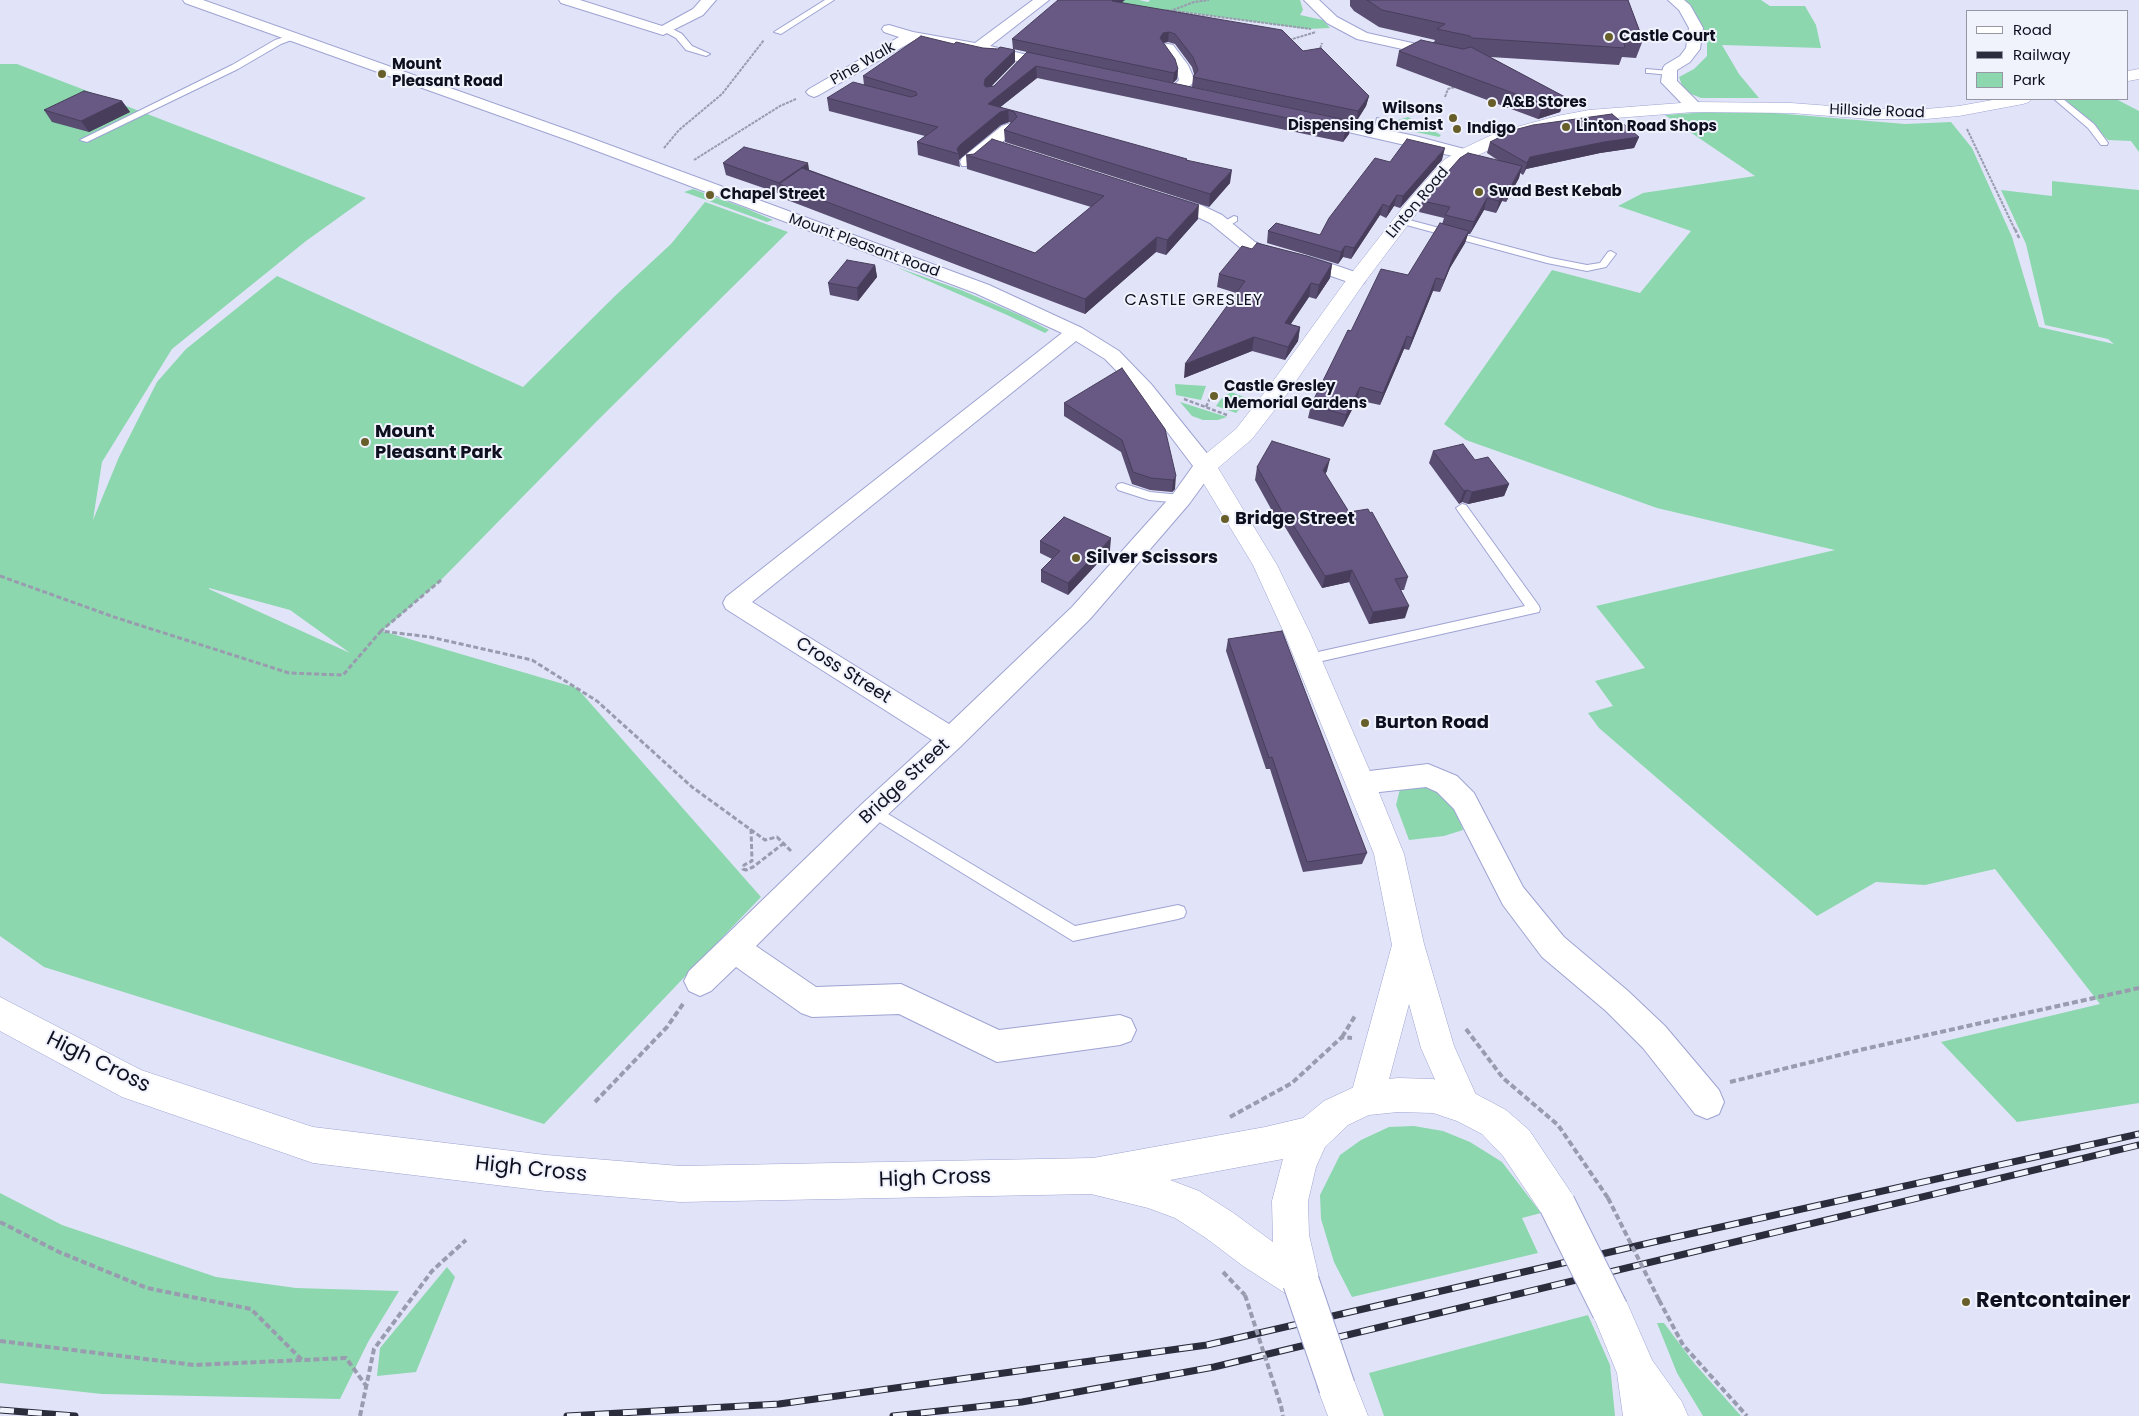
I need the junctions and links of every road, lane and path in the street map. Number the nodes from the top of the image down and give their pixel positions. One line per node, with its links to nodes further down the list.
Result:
1 (190, 0): 15 (street, Mount Pleasant Road)
2 (569, 0): 11 (street)
3 (709, 0): 11 (street)
4 (830, 0): 13 (lane)
5 (1042, 0): 18 (street)
6 (1209, 0): 10 (path)
7 (1311, 0): 22 (street)
8 (1675, 0): 25 (street)
9 (1165, 10): 10 (path)
10 (1172, 11): 16 (path)
11 (666, 29): 20 (lane)
12 (889, 29): 14 (street)
13 (778, 32): 44 (path)
14 (912, 36): 18 (street); 28 (street, Pine Walk)
15 (291, 37): 38 (lane); 44 (street, Mount Pleasant Road)
16 (1285, 41)
17 (1322, 43): 21 (path)
18 (978, 48): 23 (street)
19 (1168, 48): 27 (street)
20 (706, 54)
21 (1315, 56)
22 (1460, 58): 30 (path)
23 (1066, 68)
24 (1649, 71): 25 (lane)
25 (1670, 73): 34 (street)
26 (1158, 88): 27 (street)
27 (1176, 91): 29 (street)
28 (814, 92): 45 (path)
29 (1194, 95)
30 (1445, 97)
31 (2018, 100): 35 (main road, Hillside Road)
32 (2059, 100): 39 (lane)
33 (1729, 106): 34 (main road, Linton Road); 35 (main road, Hillside Road)
34 (1694, 107): 42 (main road, Linton Road)
35 (1956, 112): 48 (path)
36 (1304, 118): 42 (street)
37 (1008, 129): 40 (street)
38 (84, 140)
39 (2104, 143)
40 (990, 145): 41 (street); 43 (street)
41 (1009, 150)
42 (1466, 154): 47 (main road, Linton Road)
43 (968, 162)
44 (650, 167): 45 (street, Mount Pleasant Road)
45 (674, 175): 51 (street, Mount Pleasant Road)
46 (1148, 194): 50 (street)
47 (1402, 221): 49 (lane); 50 (main road, Linton Road)
48 (2020, 240)
49 (1610, 254)
50 (1357, 279): 55 (main road, Linton Road)
51 (1075, 332): 52 (street, Mount Pleasant Road); 64 (street, Cross Street)
52 (1149, 394): 54 (path); 56 (street, Mount Pleasant Road)
53 (1210, 398): 54 (path)
54 (1206, 407): 55 (path)
55 (1251, 425): 56 (main road, Linton Road)
56 (1205, 466): 58 (street, Bridge Street); 63 (main road)
57 (1122, 487): 58 (lane)
58 (1181, 499): 64 (street, Bridge Street)
59 (1462, 508): 63 (lane)
60 (0, 576): 62 (path)
61 (441, 580): 62 (path)
62 (381, 632): 67 (path)
63 (1309, 659): 65 (main road)
64 (951, 739): 66 (street, Bridge Street)
65 (1361, 783): 71 (main road); 78 (street)
66 (873, 811): 69 (street, Bridge Street); 70 (lane)
67 (750, 828): 68 (path); 68 (path)
68 (784, 843): 69 (path)
69 (810, 873): 72 (street, Bridge Street)
70 (1178, 912)
71 (1408, 944): 79 (main road); 81 (main road)
72 (735, 948): 73 (street, Bridge Street); 77 (street)
73 (700, 981): 80 (path)
74 (2139, 988): 78 (path)
75 (0, 1013): 83 (main road, High Cross)
76 (1462, 1023): 97 (path, bridge)
77 (1120, 1030)
78 (1702, 1097)
79 (1367, 1098): 81 (main road); 82 (main road)
80 (595, 1102)
81 (1464, 1106): 90 (main road, bridge)
82 (1312, 1134): 83 (main road, High Cross); 86 (main road)
83 (1091, 1176): 86 (main road, High Cross)
84 (0, 1222): 89 (path)
85 (466, 1240): 91 (path)
86 (1301, 1282): 92 (main road, bridge)
87 (1245, 1295): 94 (path, bridge)
88 (0, 1341): 89 (path)
89 (302, 1360): 91 (path)
90 (1637, 1372): 95 (main road); 96 (main road)
91 (367, 1387): 93 (path)
92 (1343, 1402)
93 (360, 1416)
94 (1284, 1416)
95 (1643, 1416)
96 (1668, 1416)
97 (1747, 1416)

